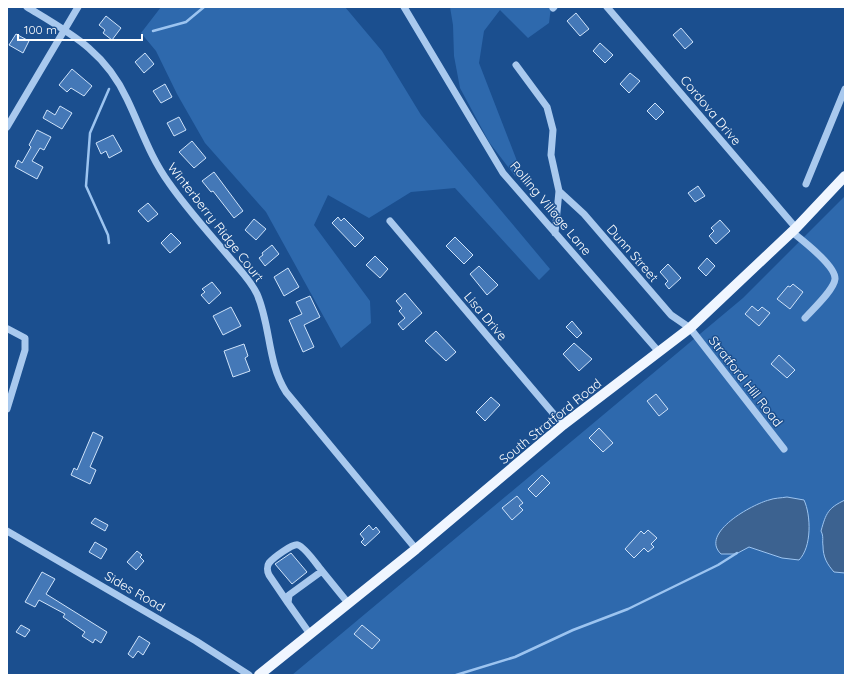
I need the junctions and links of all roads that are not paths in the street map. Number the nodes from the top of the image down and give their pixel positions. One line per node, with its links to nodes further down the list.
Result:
1 (27, 7): 5 (street, Winterberry Ridge Court)
2 (78, 7): 5 (street)
3 (404, 7): 14 (street, Rolling Village Lane)
4 (607, 7): 13 (street, Cordova Drive)
5 (65, 29): 8 (street); 23 (street, Winterberry Ridge Court)
6 (516, 65): 11 (street)
7 (845, 89): 10 (street)
8 (7, 127)
9 (845, 176): 13 (main road, South Stratford Road)
10 (806, 184)
11 (559, 191): 14 (street); 16 (street, Dunn Street)
12 (390, 221): 20 (street, Lisa Drive)
13 (794, 230): 15 (street, Cordova Drive); 16 (main road, South Stratford Road)
14 (555, 233): 18 (street, Rolling Village Lane)
15 (805, 318)
16 (690, 328): 18 (main road, South Stratford Road); 21 (street, Stratford Hill Road)
17 (8, 329): 19 (street)
18 (659, 352): 20 (main road, South Stratford Road)
19 (7, 409)
20 (563, 425): 23 (main road, South Stratford Road)
21 (784, 449)
22 (7, 531): 28 (street, Sides Road)
23 (416, 549): 26 (main road, South Stratford Road)
24 (322, 570): 25 (street); 25 (street); 26 (street)
25 (288, 603): 27 (street)
26 (348, 603): 27 (main road, South Stratford Road)
27 (310, 634): 29 (main road, South Stratford Road)
28 (249, 675)
29 (259, 675)

